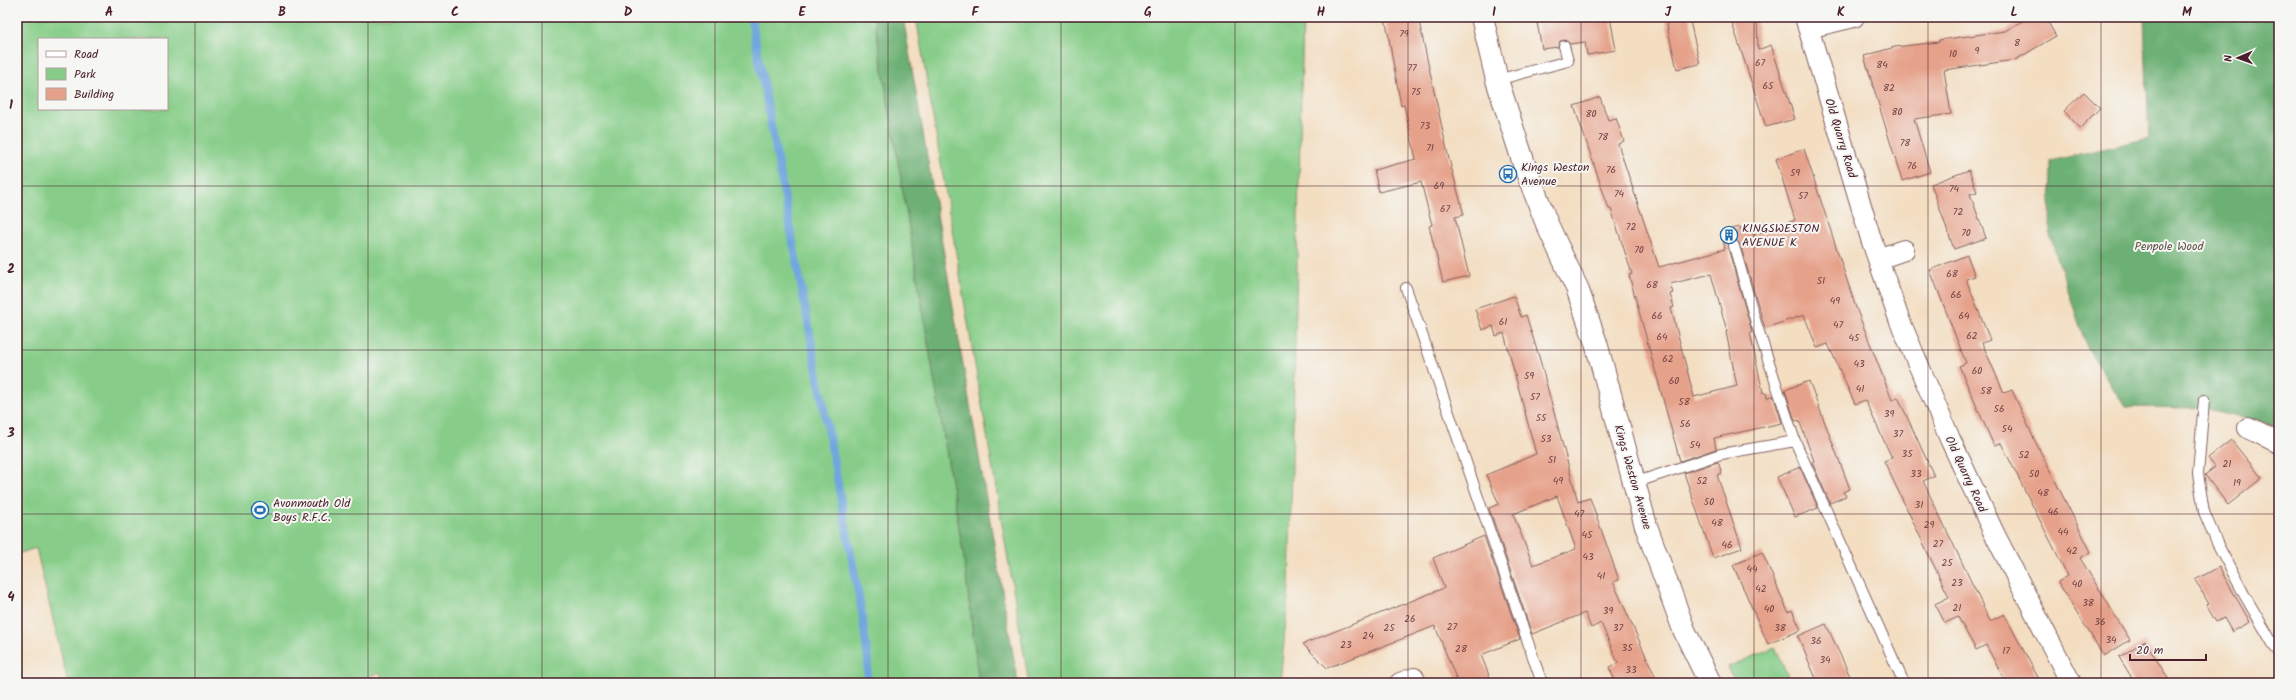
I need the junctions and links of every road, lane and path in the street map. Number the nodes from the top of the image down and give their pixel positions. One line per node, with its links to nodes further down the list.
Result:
1 (1482, 17): 5 (street, Kings Weston Avenue)
2 (1854, 17): 3 (street)
3 (1807, 22): 8 (street, Old Quarry Road)
4 (1564, 46): 5 (lane)
5 (1497, 80): 14 (street, Kings Weston Avenue)
6 (1734, 246): 12 (lane)
7 (1904, 250): 8 (street)
8 (1878, 259): 19 (street, Old Quarry Road)
9 (1406, 288): 16 (lane)
10 (2204, 400): 15 (lane)
11 (2248, 428): 13 (street)
12 (1795, 441): 14 (lane); 18 (lane)
13 (2279, 443)
14 (1634, 483): 17 (street, Kings Weston Avenue)
15 (2276, 649)
16 (1542, 683)
17 (1710, 683)
18 (1904, 683)
19 (2071, 683)

